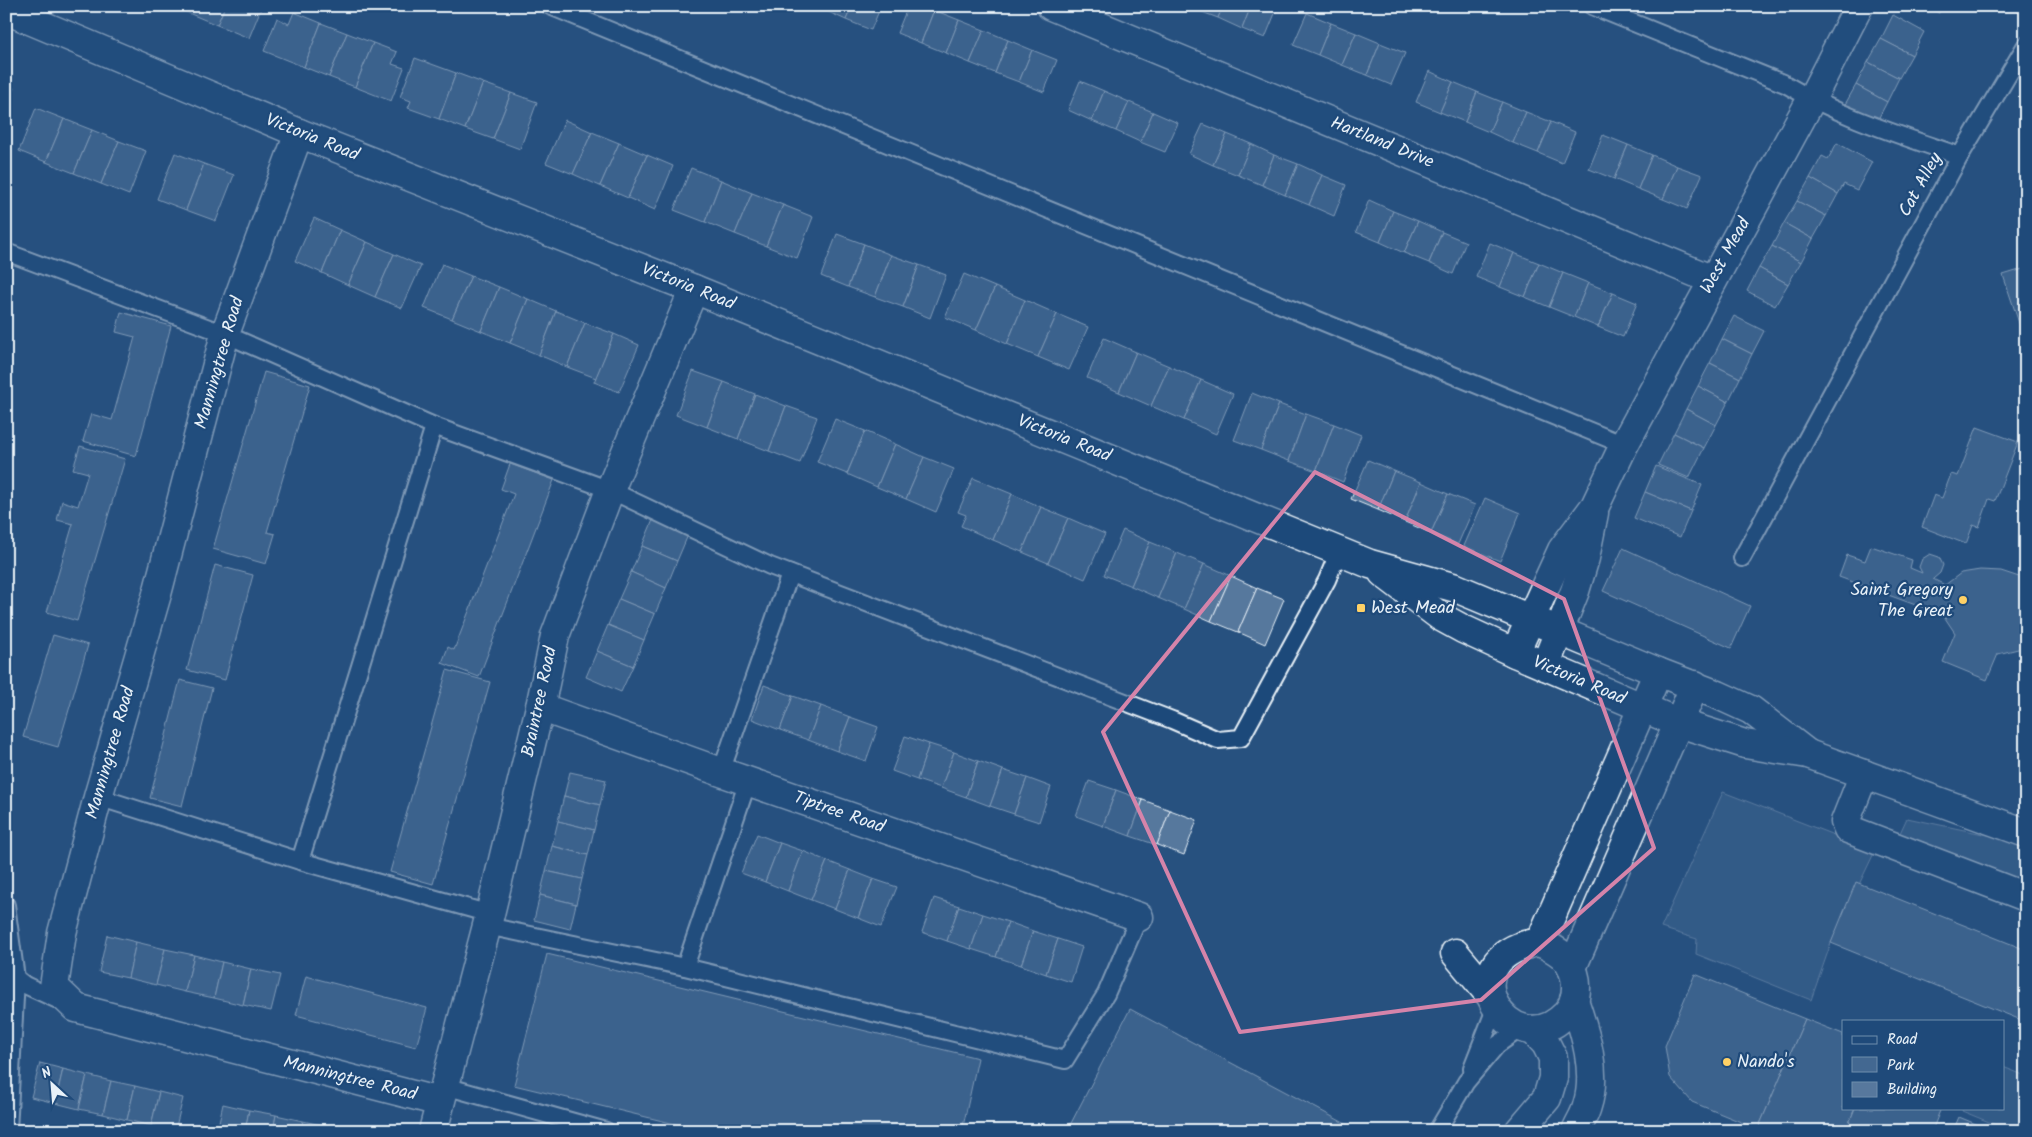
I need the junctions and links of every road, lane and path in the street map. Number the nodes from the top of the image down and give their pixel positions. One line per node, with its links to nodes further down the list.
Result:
1 (550, 6): 15 (lane)
2 (1051, 6): 11 (street, Hartland Drive)
3 (1592, 6): 7 (lane, Cat Alley)
4 (1859, 6): 7 (street, West Mead)
5 (6, 10): 8 (street, Victoria Road)
6 (2026, 44): 9 (lane)
7 (1811, 100): 9 (lane, Cat Alley); 11 (street, West Mead)
8 (299, 133): 12 (street, Victoria Road); 13 (street, Manningtree Road)
9 (1960, 156): 19 (lane, Cat Alley)
10 (6, 252): 13 (lane)
11 (1713, 280): 15 (street, West Mead)
12 (694, 288): 16 (street, Braintree Road); 18 (street, Victoria Road)
13 (225, 334): 14 (lane); 35 (street, Manningtree Road)
14 (434, 426): 16 (lane); 37 (lane)
15 (1624, 445): 17 (street, West Mead)
16 (610, 490): 21 (lane); 28 (street, Braintree Road)
17 (1595, 506): 22 (street, West Mead); 23 (street, West Mead)
18 (1339, 551): 20 (street, Victoria Road); 21 (lane)
19 (1742, 558)
20 (1370, 564): 22 (street, Victoria Road); 24 (street, Victoria Road)
21 (790, 574): 32 (lane)
22 (1530, 619): 23 (street, Victoria Road); 24 (street, West Mead)
23 (1559, 631): 25 (street, West Mead); 26 (street, Victoria Road)
24 (1515, 653): 25 (street, Victoria Road)
25 (1545, 666): 29 (street, Victoria Road)
26 (1658, 672): 27 (street, Victoria Road); 29 (street)
27 (1695, 686): 30 (street); 31 (street, Victoria Road)
28 (540, 707): 32 (street, Tiptree Road); 41 (street, Braintree Road)
29 (1643, 708): 30 (street, Victoria Road); 42 (street)
30 (1679, 723): 31 (street, Victoria Road); 45 (street)
31 (1808, 754): 33 (street, Victoria Road)
32 (721, 772): 34 (street, Tiptree Road)
33 (1864, 774): 36 (street, Victoria Road); 38 (street)
34 (748, 781): 40 (street, Tiptree Road); 44 (lane)
35 (98, 797): 37 (lane); 49 (street, Manningtree Road)
36 (2026, 833)
37 (300, 861): 41 (lane)
38 (2026, 897)
39 (6, 905): 46 (lane)
40 (1139, 917): 44 (lane)
41 (489, 920): 44 (lane); 52 (street, Braintree Road)
42 (1540, 942): 43 (street); 45 (street)
43 (1504, 954): 48 (street); 48 (street)
44 (685, 967)
45 (1572, 968): 47 (street)
46 (16, 978): 49 (lane); 53 (lane)
47 (1574, 1000): 50 (street); 58 (street)
48 (1493, 1002): 50 (street); 51 (lane)
49 (76, 1008): 52 (street, Manningtree Road)
50 (1527, 1029): 51 (lane); 57 (street)
51 (1466, 1082): 56 (lane)
52 (442, 1094): 54 (street, Braintree Road); 55 (lane)
53 (8, 1131)
54 (433, 1131)
55 (606, 1131)
56 (1437, 1131)
57 (1519, 1131)
58 (1576, 1131)

